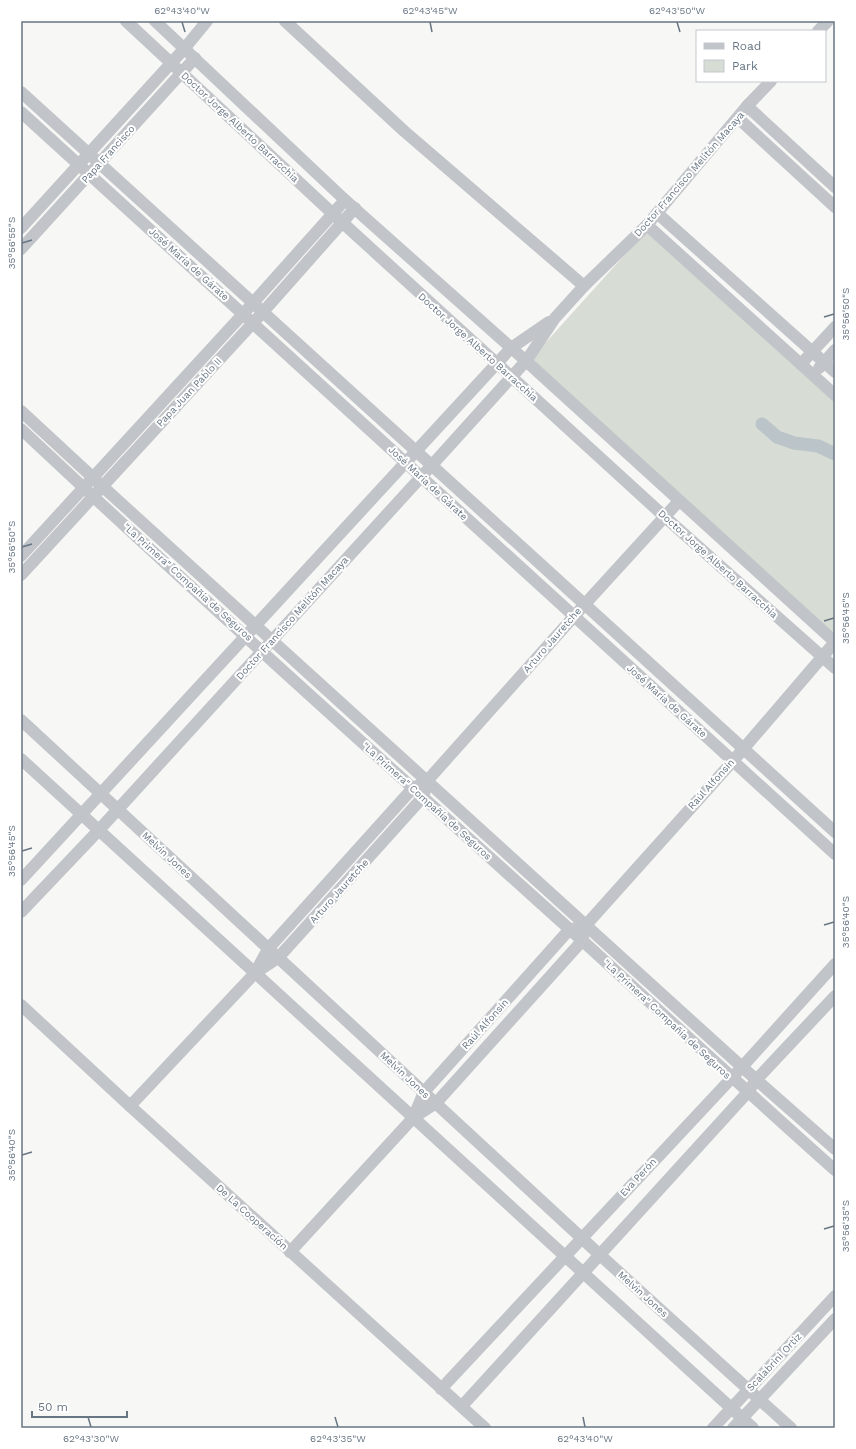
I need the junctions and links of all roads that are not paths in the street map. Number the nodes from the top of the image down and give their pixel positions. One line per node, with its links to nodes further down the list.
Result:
1 (126, 21): 9 (street, Doctor Jorge Alberto Barracchia)
2 (155, 21): 7 (street, Doctor Jorge Alberto Barracchia)
3 (207, 21): 7 (street, Papa Francisco)
4 (285, 21): 30 (street)
5 (828, 21): 6 (street)
6 (819, 30)
7 (184, 49): 8 (street, Doctor Jorge Alberto Barracchia); 9 (street, Papa Francisco)
8 (195, 58): 10 (street, Papa Francisco); 21 (street, Doctor Jorge Alberto Barracchia)
9 (171, 63): 10 (street, Doctor Jorge Alberto Barracchia); 16 (street, Papa Francisco)
10 (182, 73): 17 (street, Papa Francisco); 24 (street, Doctor Jorge Alberto Barracchia)
11 (770, 82): 13 (street, Doctor Francisco Melitón Macaya)
12 (21, 92): 16 (street, José María de Gárate)
13 (747, 106): 15 (street, Doctor Francisco Melitón Macaya); 20 (street)
14 (21, 112): 18 (street, José María de Gárate)
15 (738, 118): 22 (street); 25 (street, Doctor Francisco Melitón Macaya)
16 (89, 154): 17 (street, José María de Gárate); 18 (street, Papa Francisco)
17 (99, 163): 19 (street, Papa Francisco); 31 (street, José María de Gárate)
18 (79, 164): 19 (street, José María de Gárate); 28 (street, Papa Francisco)
19 (89, 174): 29 (street, Papa Francisco); 33 (street, José María de Gárate)
20 (835, 187)
21 (345, 200): 23 (street, Doctor Jorge Alberto Barracchia); 24 (street, Papa Juan Pablo II)
22 (835, 207)
23 (355, 208): 26 (street, Papa Juan Pablo II); 37 (street, Doctor Jorge Alberto Barracchia)
24 (332, 213): 26 (street, Doctor Jorge Alberto Barracchia); 31 (street, Papa Juan Pablo II)
25 (657, 213): 27 (street, Doctor Francisco Melitón Macaya); 39 (street)
26 (342, 222): 32 (street, Papa Juan Pablo II); 42 (street, Doctor Jorge Alberto Barracchia)
27 (648, 225): 30 (street, Doctor Francisco Melitón Macaya); 43 (street)
28 (21, 228)
29 (21, 249)
30 (584, 286): 34 (street, Doctor Francisco Melitón Macaya)
31 (253, 303): 32 (street, José María de Gárate); 33 (street, Papa Juan Pablo II)
32 (263, 312): 35 (street, Papa Juan Pablo II); 50 (street, José María de Gárate)
33 (243, 314): 35 (street, José María de Gárate); 54 (street, Papa Juan Pablo II)
34 (555, 318): 37 (street, Doctor Francisco Melitón Macaya); 40 (street, Doctor Francisco Melitón Macaya)
35 (253, 323): 51 (street, José María de Gárate); 55 (street, Papa Juan Pablo II)
36 (835, 327): 39 (street)
37 (511, 348): 40 (street, Doctor Jorge Alberto Barracchia); 42 (street, Doctor Francisco Melitón Macaya)
38 (835, 350): 41 (street)
39 (813, 351): 41 (street); 43 (street)
40 (526, 361): 46 (street, Doctor Francisco Melitón Macaya); 58 (street, Doctor Jorge Alberto Barracchia)
41 (824, 362): 44 (street); 45 (street)
42 (496, 363): 46 (street, Doctor Jorge Alberto Barracchia); 50 (street, Doctor Francisco Melitón Macaya)
43 (801, 364): 45 (street)
44 (835, 372)
45 (813, 375): 47 (street)
46 (511, 376): 52 (street, Doctor Francisco Melitón Macaya); 59 (street, Doctor Jorge Alberto Barracchia)
47 (835, 395)
48 (21, 411): 54 (street, "La Primera" Compañía de Seguros)
49 (21, 429): 56 (street, "La Primera" Compañía de Seguros)
50 (416, 451): 51 (street, Doctor Francisco Melitón Macaya); 52 (street, José María de Gárate)
51 (406, 462): 53 (street, José María de Gárate); 64 (street, Doctor Francisco Melitón Macaya)
52 (432, 465): 53 (street, Doctor Francisco Melitón Macaya); 62 (street, José María de Gárate)
53 (421, 476): 63 (street, José María de Gárate); 66 (street, Doctor Francisco Melitón Macaya)
54 (93, 478): 55 (street, "La Primera" Compañía de Seguros); 56 (street, Papa Juan Pablo II)
55 (102, 486): 57 (street, Papa Juan Pablo II); 64 (street, "La Primera" Compañía de Seguros)
56 (84, 488): 57 (street, "La Primera" Compañía de Seguros); 60 (street, Papa Juan Pablo II)
57 (93, 496): 61 (street, Papa Juan Pablo II); 65 (street, "La Primera" Compañía de Seguros)
58 (679, 501): 59 (street, Arturo Jauretche); 67 (street, Doctor Jorge Alberto Barracchia)
59 (665, 517): 62 (street, Arturo Jauretche); 69 (street, Doctor Jorge Alberto Barracchia)
60 (21, 556)
61 (21, 575)
62 (585, 604): 63 (street, Arturo Jauretche); 72 (street, José María de Gárate)
63 (574, 617): 74 (street, José María de Gárate); 75 (street, Arturo Jauretche)
64 (255, 625): 65 (street, Doctor Francisco Melitón Macaya); 66 (street, "La Primera" Compañía de Seguros)
65 (246, 635): 68 (street, "La Primera" Compañía de Seguros); 77 (street, Doctor Francisco Melitón Macaya)
66 (272, 640): 68 (street, Doctor Francisco Melitón Macaya); 75 (street, "La Primera" Compañía de Seguros)
67 (835, 642): 69 (street, Raúl Alfonsín)
68 (263, 651): 76 (street, "La Primera" Compañía de Seguros); 79 (street, Doctor Francisco Melitón Macaya)
69 (823, 657): 70 (street, Doctor Jorge Alberto Barracchia); 72 (street, Raúl Alfonsín)
70 (835, 668)
71 (21, 720): 77 (street, Melvin Jones)
72 (743, 748): 74 (street, Raúl Alfonsín); 82 (street, José María de Gárate)
73 (21, 759): 80 (street)
74 (733, 760): 83 (street, José María de Gárate); 86 (street, Raúl Alfonsín)
75 (427, 781): 76 (street, Arturo Jauretche); 78 (street, Arturo Jauretche); 86 (street, "La Primera" Compañía de Seguros)
76 (413, 788): 78 (street, "La Primera" Compañía de Seguros); 89 (street, Arturo Jauretche)
77 (100, 792): 79 (street, Melvin Jones); 80 (street, Doctor Francisco Melitón Macaya)
78 (423, 797): 87 (street, "La Primera" Compañía de Seguros); 90 (street, Arturo Jauretche)
79 (118, 809): 81 (street, Doctor Francisco Melitón Macaya); 89 (street, Melvin Jones)
80 (81, 813): 81 (street); 84 (street, Doctor Francisco Melitón Macaya)
81 (99, 830): 85 (street, Doctor Francisco Melitón Macaya); 92 (street)
82 (835, 832)
83 (835, 854)
84 (21, 880)
85 (21, 912)
86 (586, 925): 87 (street); 88 (street, Raúl Alfonsín); 95 (street, "La Primera" Compañía de Seguros)
87 (569, 930): 88 (street, "La Primera" Compañía de Seguros); 98 (street, Raúl Alfonsín)
88 (582, 941): 96 (street, "La Primera" Compañía de Seguros); 100 (street, Raúl Alfonsín)
89 (268, 949): 90 (street, Melvin Jones); 92 (street, Arturo Jauretche)
90 (278, 958): 92 (street, Arturo Jauretche); 98 (street, Melvin Jones)
91 (835, 964): 95 (street, Eva Perón)
92 (255, 973): 101 (street, Arturo Jauretche); 102 (street)
93 (835, 996): 97 (street)
94 (21, 1005): 101 (street, De La Cooperación)
95 (742, 1067): 96 (street, Eva Perón); 97 (street, "La Primera" Compañía de Seguros)
96 (731, 1078): 99 (street, "La Primera" Compañía de Seguros); 105 (street, Eva Perón)
97 (756, 1080): 99 (street); 103 (street, "La Primera" Compañía de Seguros)
98 (424, 1092): 100 (street, Melvin Jones); 102 (street, Raúl Alfonsín)
99 (748, 1092): 104 (street, "La Primera" Compañía de Seguros); 107 (street)
100 (436, 1103): 102 (street, Raúl Alfonsín); 105 (street, Melvin Jones)
101 (130, 1106): 106 (street, De La Cooperación)
102 (413, 1118): 106 (street, Raúl Alfonsín); 108 (street)
103 (835, 1149)
104 (835, 1170)
105 (581, 1238): 107 (street, Melvin Jones); 108 (street, Eva Perón)
106 (290, 1252): 112 (street, De La Cooperación)
107 (600, 1255): 109 (street); 113 (street, Melvin Jones)
108 (565, 1256): 109 (street); 112 (street, Eva Perón)
109 (584, 1273): 115 (street); 116 (street)
110 (835, 1296): 113 (street, Scalabrini Ortiz)
111 (835, 1319): 114 (street, Scalabrini Ortiz)
112 (441, 1389): 115 (street, De La Cooperación)
113 (749, 1390): 114 (street, Melvin Jones); 116 (street, Scalabrini Ortiz)
114 (760, 1400): 117 (street, Scalabrini Ortiz); 122 (street, Melvin Jones)
115 (462, 1406): 118 (street, De La Cooperación)
116 (732, 1408): 117 (street); 119 (street, Scalabrini Ortiz)
117 (742, 1418): 120 (street, Scalabrini Ortiz); 121 (street)
118 (485, 1428)
119 (713, 1428)
120 (733, 1428)
121 (753, 1428)
122 (791, 1428)

